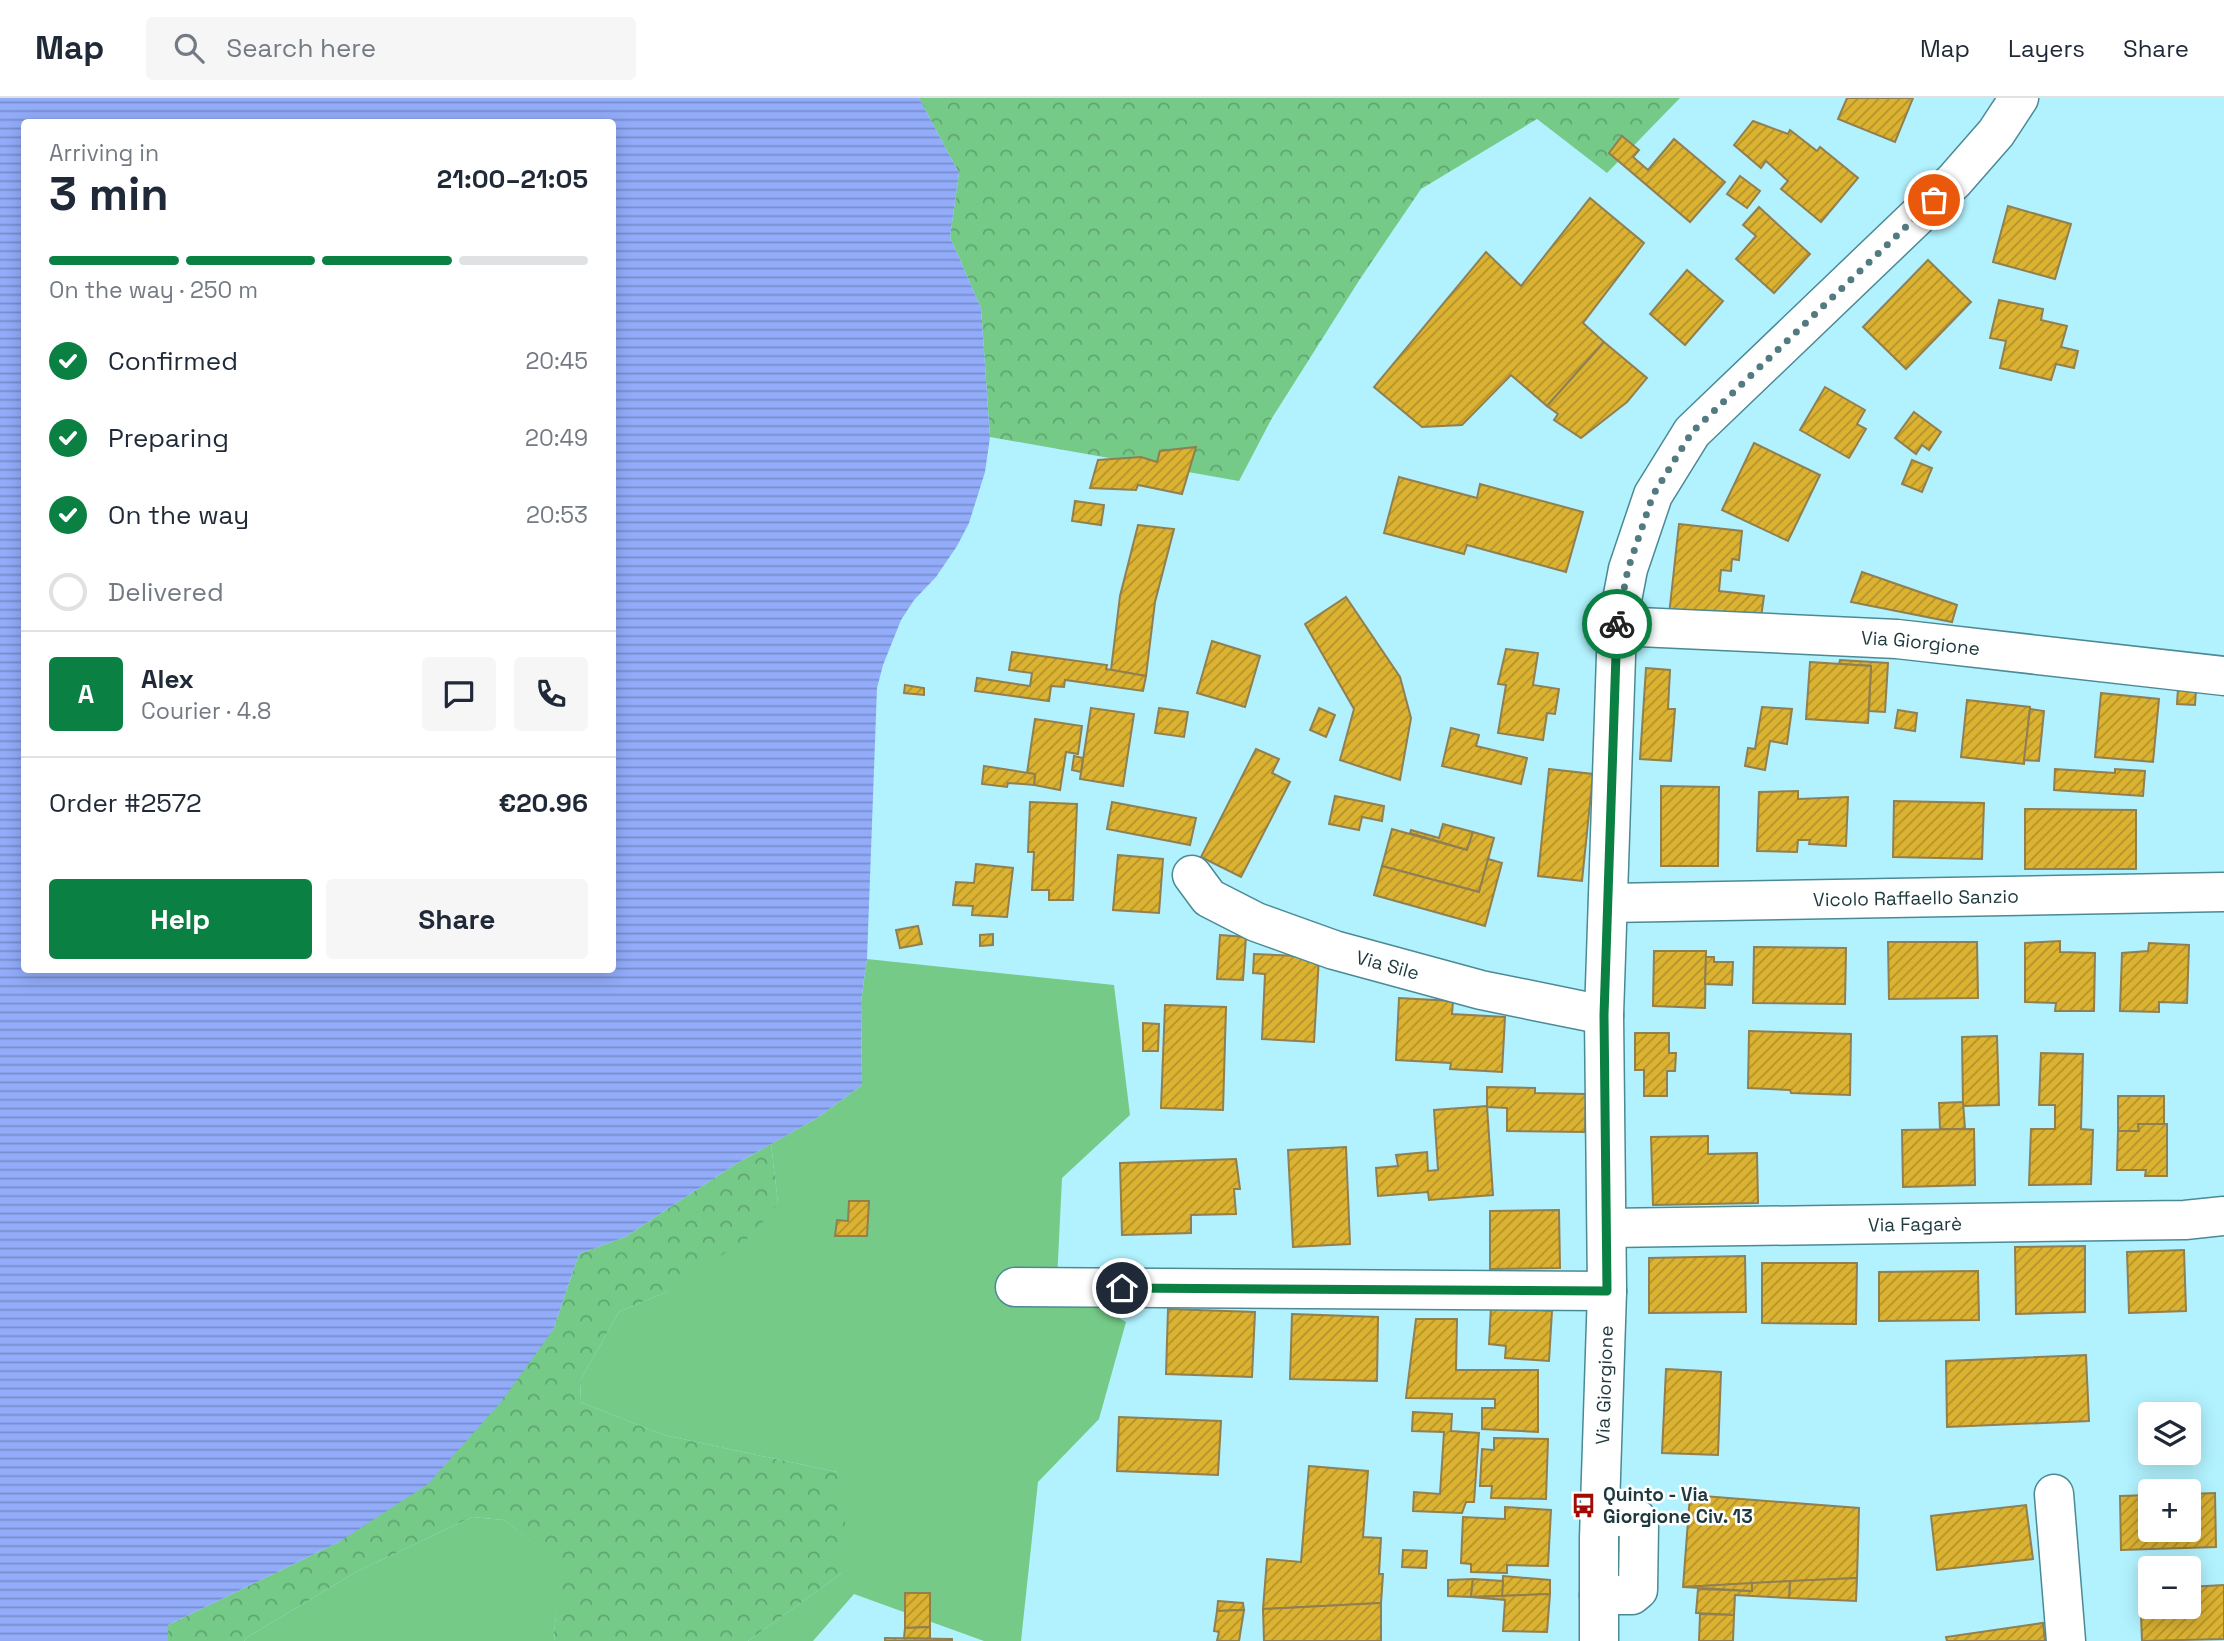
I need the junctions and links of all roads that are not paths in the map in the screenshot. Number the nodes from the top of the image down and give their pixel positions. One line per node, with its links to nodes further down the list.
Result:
1 (2019, 98): 2 (street, Via Giorgione)
2 (1617, 626): 3 (street, Via Giorgione); 6 (street, Via Giorgione)
3 (2224, 676)
4 (1192, 874): 7 (street, Via Sile)
5 (2224, 892): 6 (street, Vicolo Raffaello Sanzio)
6 (1608, 903): 7 (street, Via Giorgione)
7 (1604, 1015): 9 (street, Via Giorgione)
8 (2224, 1216): 9 (street, Via Fagarè)
9 (1607, 1228): 11 (street, Via Giorgione)
10 (1015, 1287): 11 (street)
11 (1607, 1291): 13 (street, Via Giorgione)
12 (2054, 1494): 14 (street)
13 (1598, 1641)
14 (2066, 1641)

